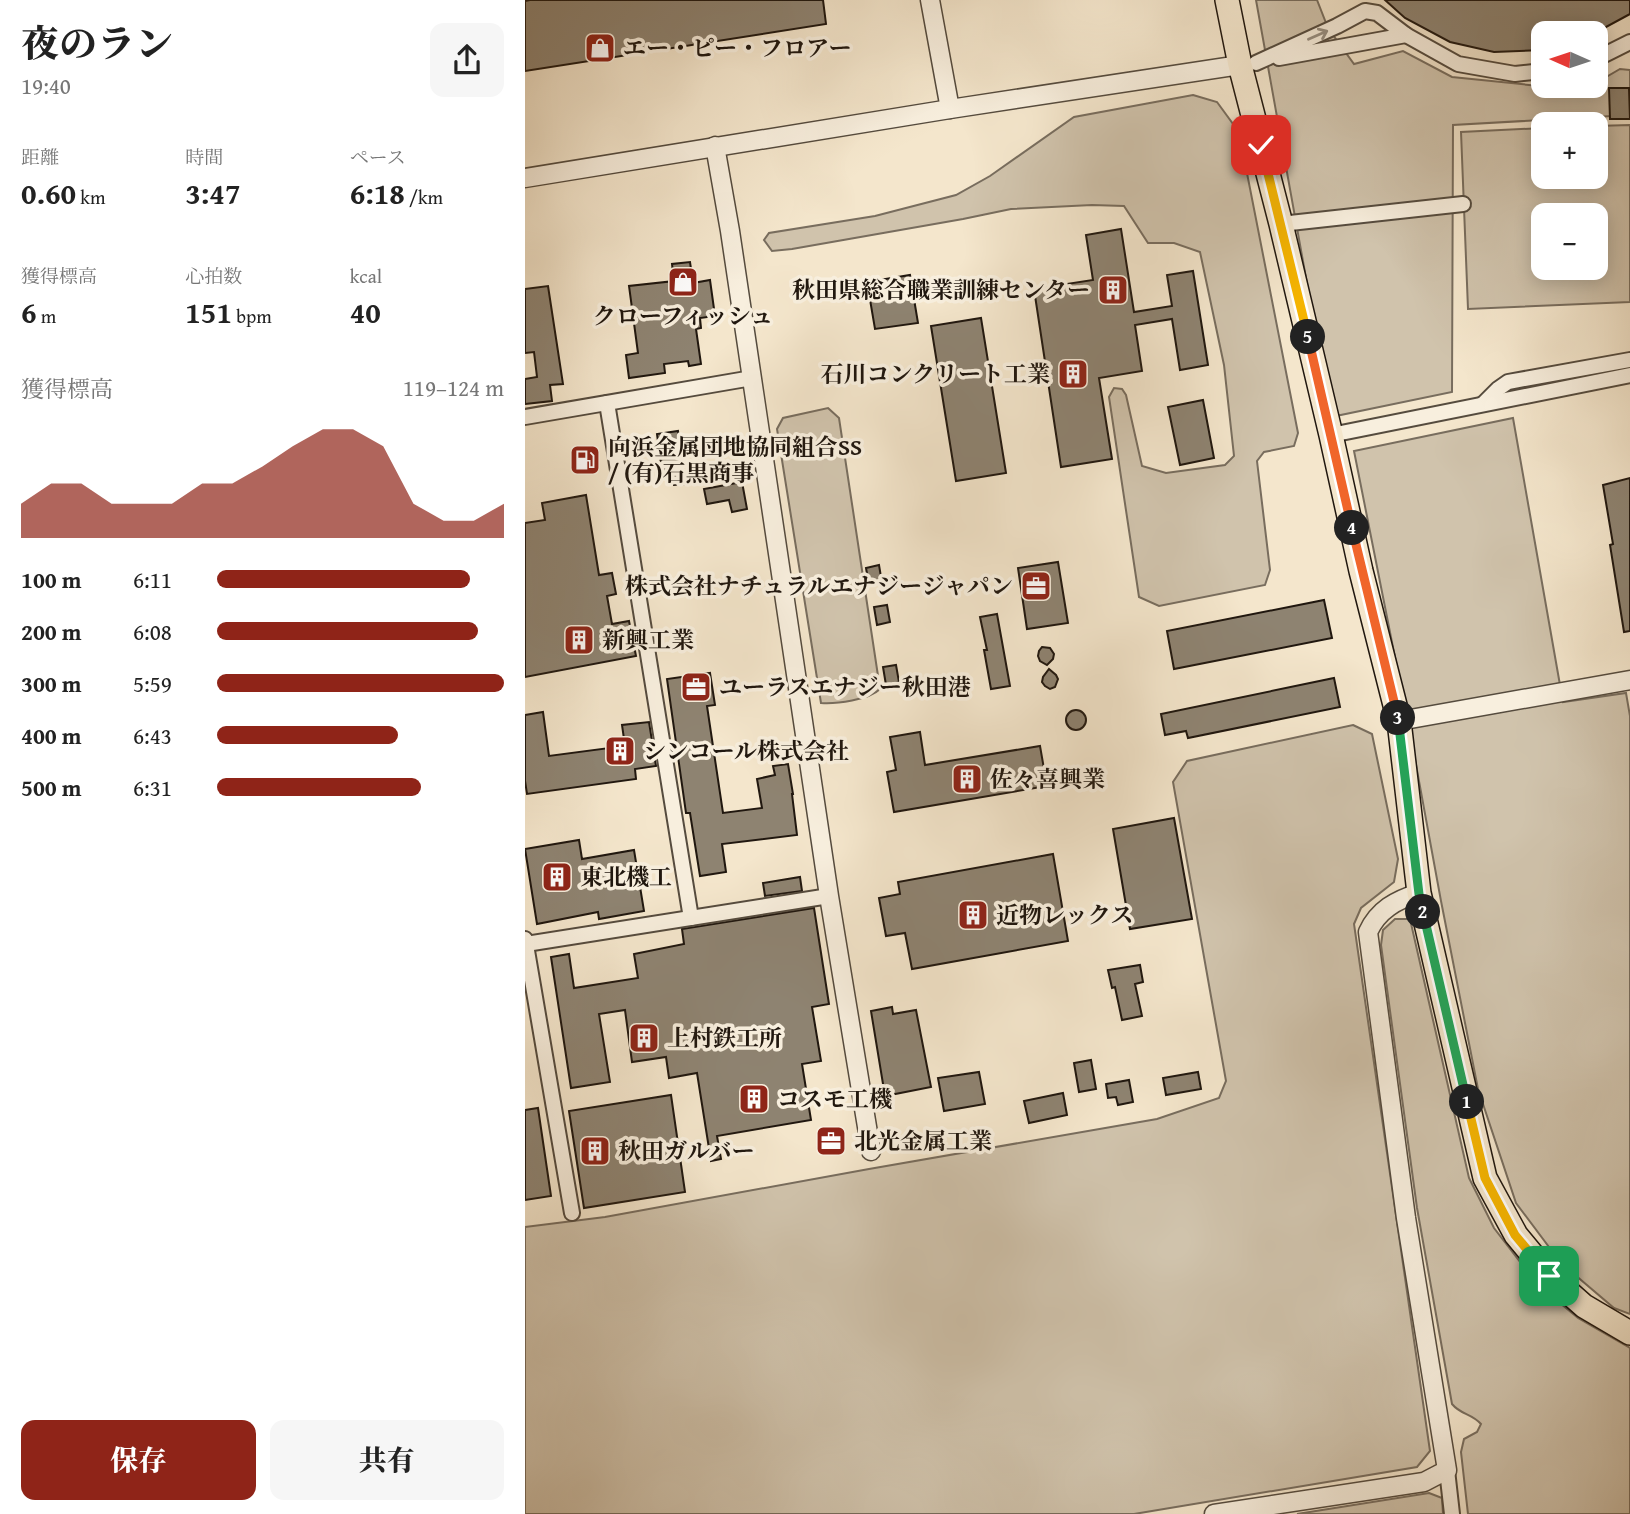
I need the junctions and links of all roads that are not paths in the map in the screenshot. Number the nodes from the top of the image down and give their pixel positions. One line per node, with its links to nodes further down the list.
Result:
1 (930, 0): 9 (street)
2 (1227, 0): 7 (main road)
3 (1243, 0): 7 (main road)
4 (1406, 35): 7 (street); 7 (street, one-way to 4); 8 (street)
5 (1628, 45): 6 (street)
6 (1608, 54)
7 (1248, 64): 9 (street); 13 (main road)
8 (1531, 72)
9 (950, 109): 10 (street)
10 (715, 146): 11 (street); 16 (street)
11 (525, 178)
12 (1464, 204): 13 (street)
13 (1281, 224): 20 (main road)
14 (1630, 360): 18 (street)
15 (1630, 375): 18 (street)
16 (752, 378): 17 (street); 24 (street)
17 (607, 403): 19 (street); 25 (street)
18 (1482, 405): 20 (street)
19 (525, 417)
20 (1331, 435): 22 (main road)
21 (1630, 680): 22 (street)
22 (1399, 721): 23 (main road)
23 (1419, 894): 30 (main road); 31 (street)
24 (829, 896): 25 (street); 28 (street)
25 (691, 918): 27 (street)
26 (525, 939): 27 (street)
27 (526, 944): 29 (street)
28 (871, 1151)
29 (572, 1213)
30 (1630, 1333)
31 (1447, 1470): 32 (street); 33 (street)
32 (1214, 1514)
33 (1452, 1514)

